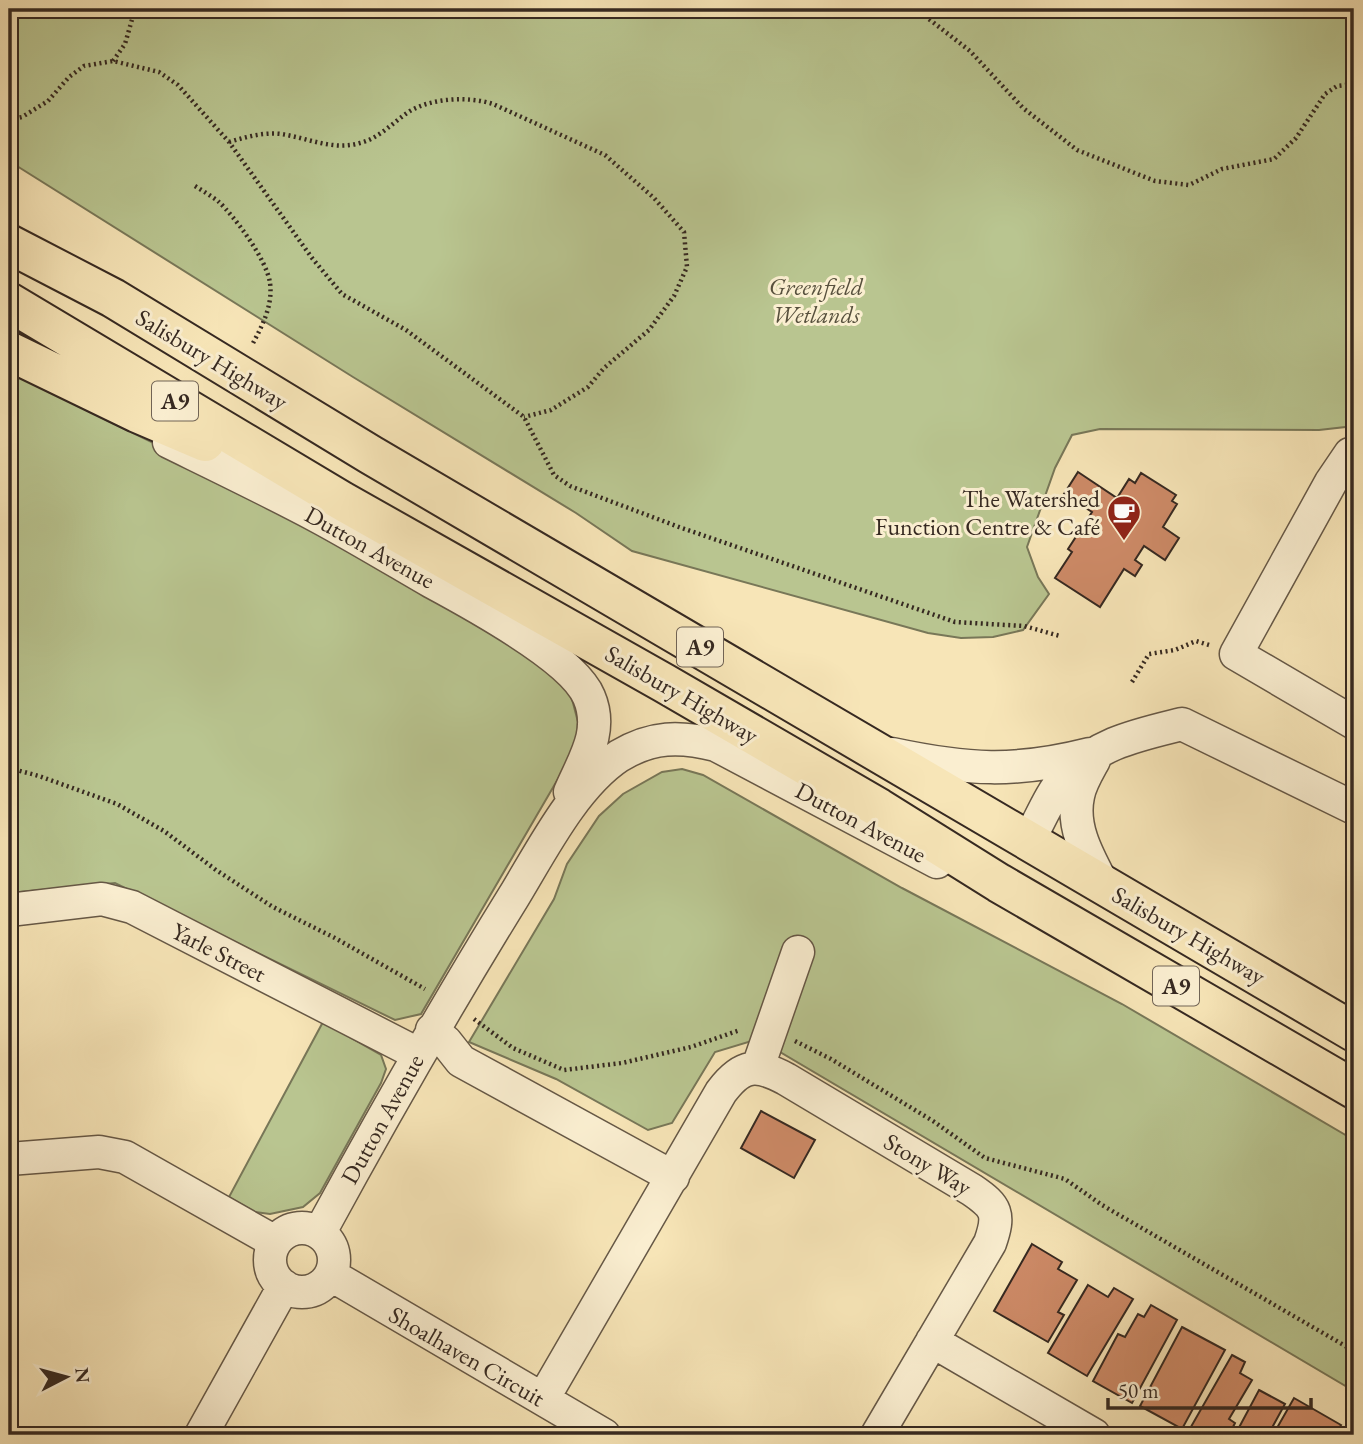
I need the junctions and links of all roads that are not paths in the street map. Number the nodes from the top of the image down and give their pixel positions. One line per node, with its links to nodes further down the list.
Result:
1 (9, 224): 3 (highway)
2 (9, 244): 3 (highway, Salisbury Highway / A9)
3 (113, 298): 10 (highway, Salisbury Highway / A9)
4 (9, 302): 8 (highway, Salisbury Highway / A9)
5 (9, 351): 8 (highway)
6 (9, 361): 13 (street, Dutton Avenue)
7 (1354, 453): 9 (street)
8 (342, 501): 15 (highway, Salisbury Highway / A9)
9 (1354, 723)
10 (877, 751): 11 (street); 14 (highway, Salisbury Highway / A9)
11 (1097, 752): 12 (street); 14 (street); 16 (street)
12 (1354, 808)
13 (556, 828): 15 (street, Dutton Avenue); 20 (street, Dutton Avenue)
14 (1028, 841): 15 (highway); 16 (highway, Salisbury Highway / A9)
15 (999, 883): 22 (highway, Salisbury Highway / A9)
16 (1103, 885): 19 (highway, Salisbury Highway / A9)
17 (9, 910): 20 (street, Yarle Street)
18 (799, 952): 21 (street)
19 (1354, 1032)
20 (425, 1042): 24 (street); 25 (street, Dutton Avenue)
21 (758, 1067): 24 (street); 29 (street, Stony Way)
22 (1354, 1089)
23 (9, 1159): 26 (street)
24 (673, 1177): 30 (street)
25 (320, 1232): 26 (street); 27 (street)
26 (275, 1242): 28 (street)
27 (331, 1275): 28 (street); 30 (street, Shoalhaven Circuit)
28 (284, 1286): 31 (street)
29 (932, 1340): 33 (street, Stony Way); 34 (street)
30 (542, 1399): 32 (street, Shoalhaven Circuit)
31 (201, 1435)
32 (604, 1435)
33 (877, 1435)
34 (1094, 1435)

